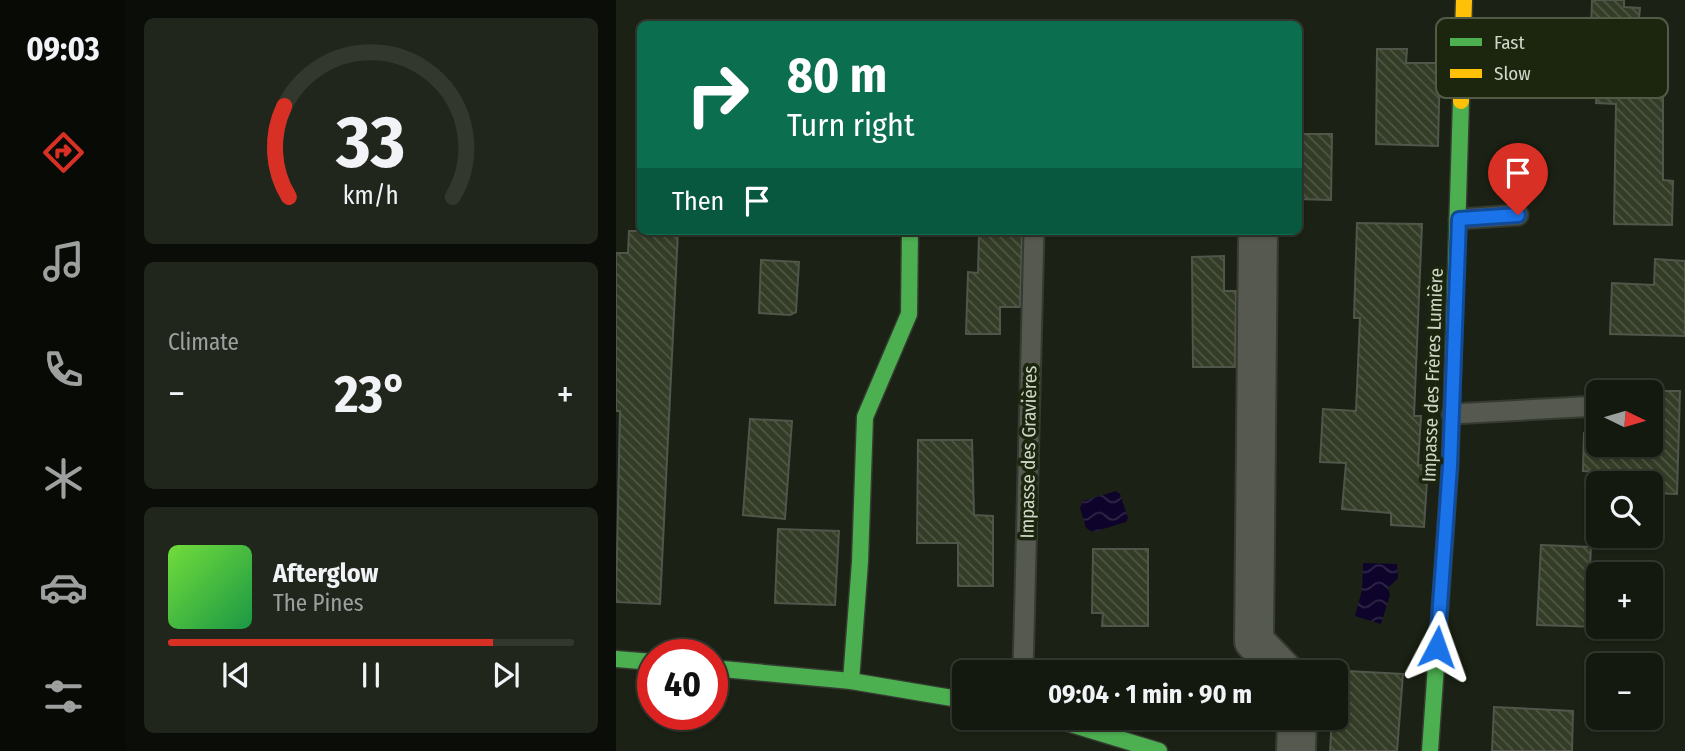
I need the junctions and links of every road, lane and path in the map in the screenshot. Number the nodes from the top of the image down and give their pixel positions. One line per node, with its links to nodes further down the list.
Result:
1 (1464, 0): 2 (street, Impasse des Frères Lumière)
2 (1464, 18)
3 (1462, 98): 5 (street, Impasse des Frères Lumière)
4 (1518, 215): 5 (lane)
5 (1459, 219): 10 (street, Impasse des Frères Lumière)
6 (910, 235): 16 (street)
7 (1034, 235): 12 (lane, Impasse des Gravières)
8 (1258, 235): 13 (street)
9 (1586, 407): 10 (lane)
10 (1452, 414): 22 (street, Impasse des Frères Lumière)
11 (616, 659): 14 (street)
12 (1023, 660)
13 (1272, 660)
14 (637, 661)
15 (728, 669): 16 (street)
16 (851, 681): 17 (street)
17 (952, 698)
18 (1090, 730): 20 (street)
19 (1297, 730): 21 (street)
20 (1159, 751)
21 (1296, 751)
22 (1430, 751)

